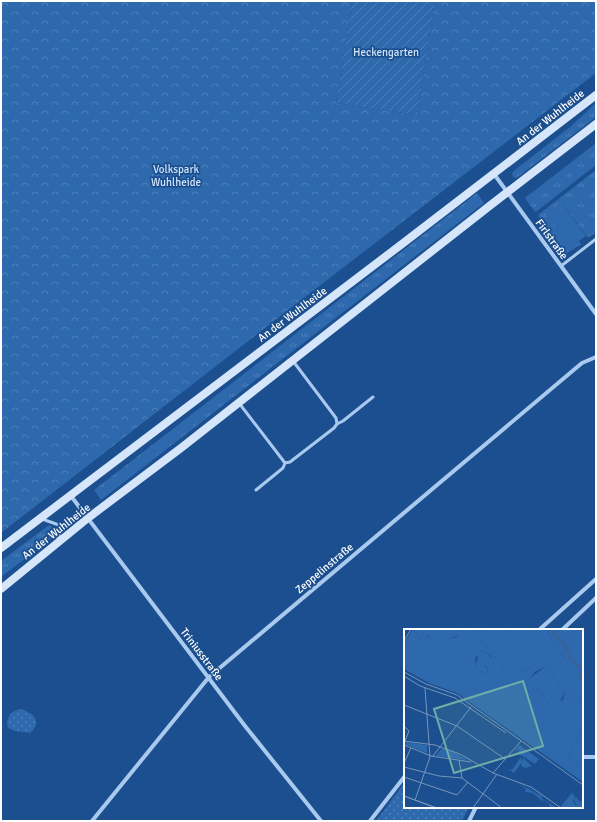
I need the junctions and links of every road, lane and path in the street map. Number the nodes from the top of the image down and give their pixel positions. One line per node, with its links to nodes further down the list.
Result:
1 (596, 95): 3 (main road, An der Wuhlheide)
2 (596, 124): 4 (main road, An der Wuhlheide)
3 (494, 174): 4 (street, Firlstraße); 15 (main road, An der Wuhlheide)
4 (507, 192): 6 (street, Firlstraße); 9 (main road, An der Wuhlheide)
5 (596, 239): 6 (lane, Firlstraße)
6 (561, 266): 7 (street, Firlstraße)
7 (596, 314)
8 (596, 357): 25 (street, Zeppelinstraße)
9 (292, 360): 11 (main road, An der Wuhlheide); 12 (lane)
10 (373, 397): 12 (lane)
11 (239, 403): 13 (lane); 17 (main road, An der Wuhlheide)
12 (337, 424): 13 (lane)
13 (285, 463): 14 (lane)
14 (256, 490)
15 (71, 496): 16 (main road, An der Wuhlheide); 17 (street, Triniusstraße)
16 (40, 518): 18 (lane); 19 (main road, An der Wuhlheide)
17 (88, 518): 18 (main road, An der Wuhlheide); 25 (street, Triniusstraße)
18 (56, 544): 21 (main road, An der Wuhlheide)
19 (1, 548)
20 (596, 579): 23 (street)
21 (1, 589)
22 (596, 598): 24 (street)
23 (540, 629)
24 (563, 629)
25 (209, 677): 30 (street, Zeppelinstraße); 31 (street, Triniusstraße)
26 (583, 757): 27 (street)
27 (596, 757)
28 (404, 777): 32 (street)
29 (476, 808): 33 (street)
30 (92, 821)
31 (321, 821)
32 (370, 821)
33 (469, 821)

